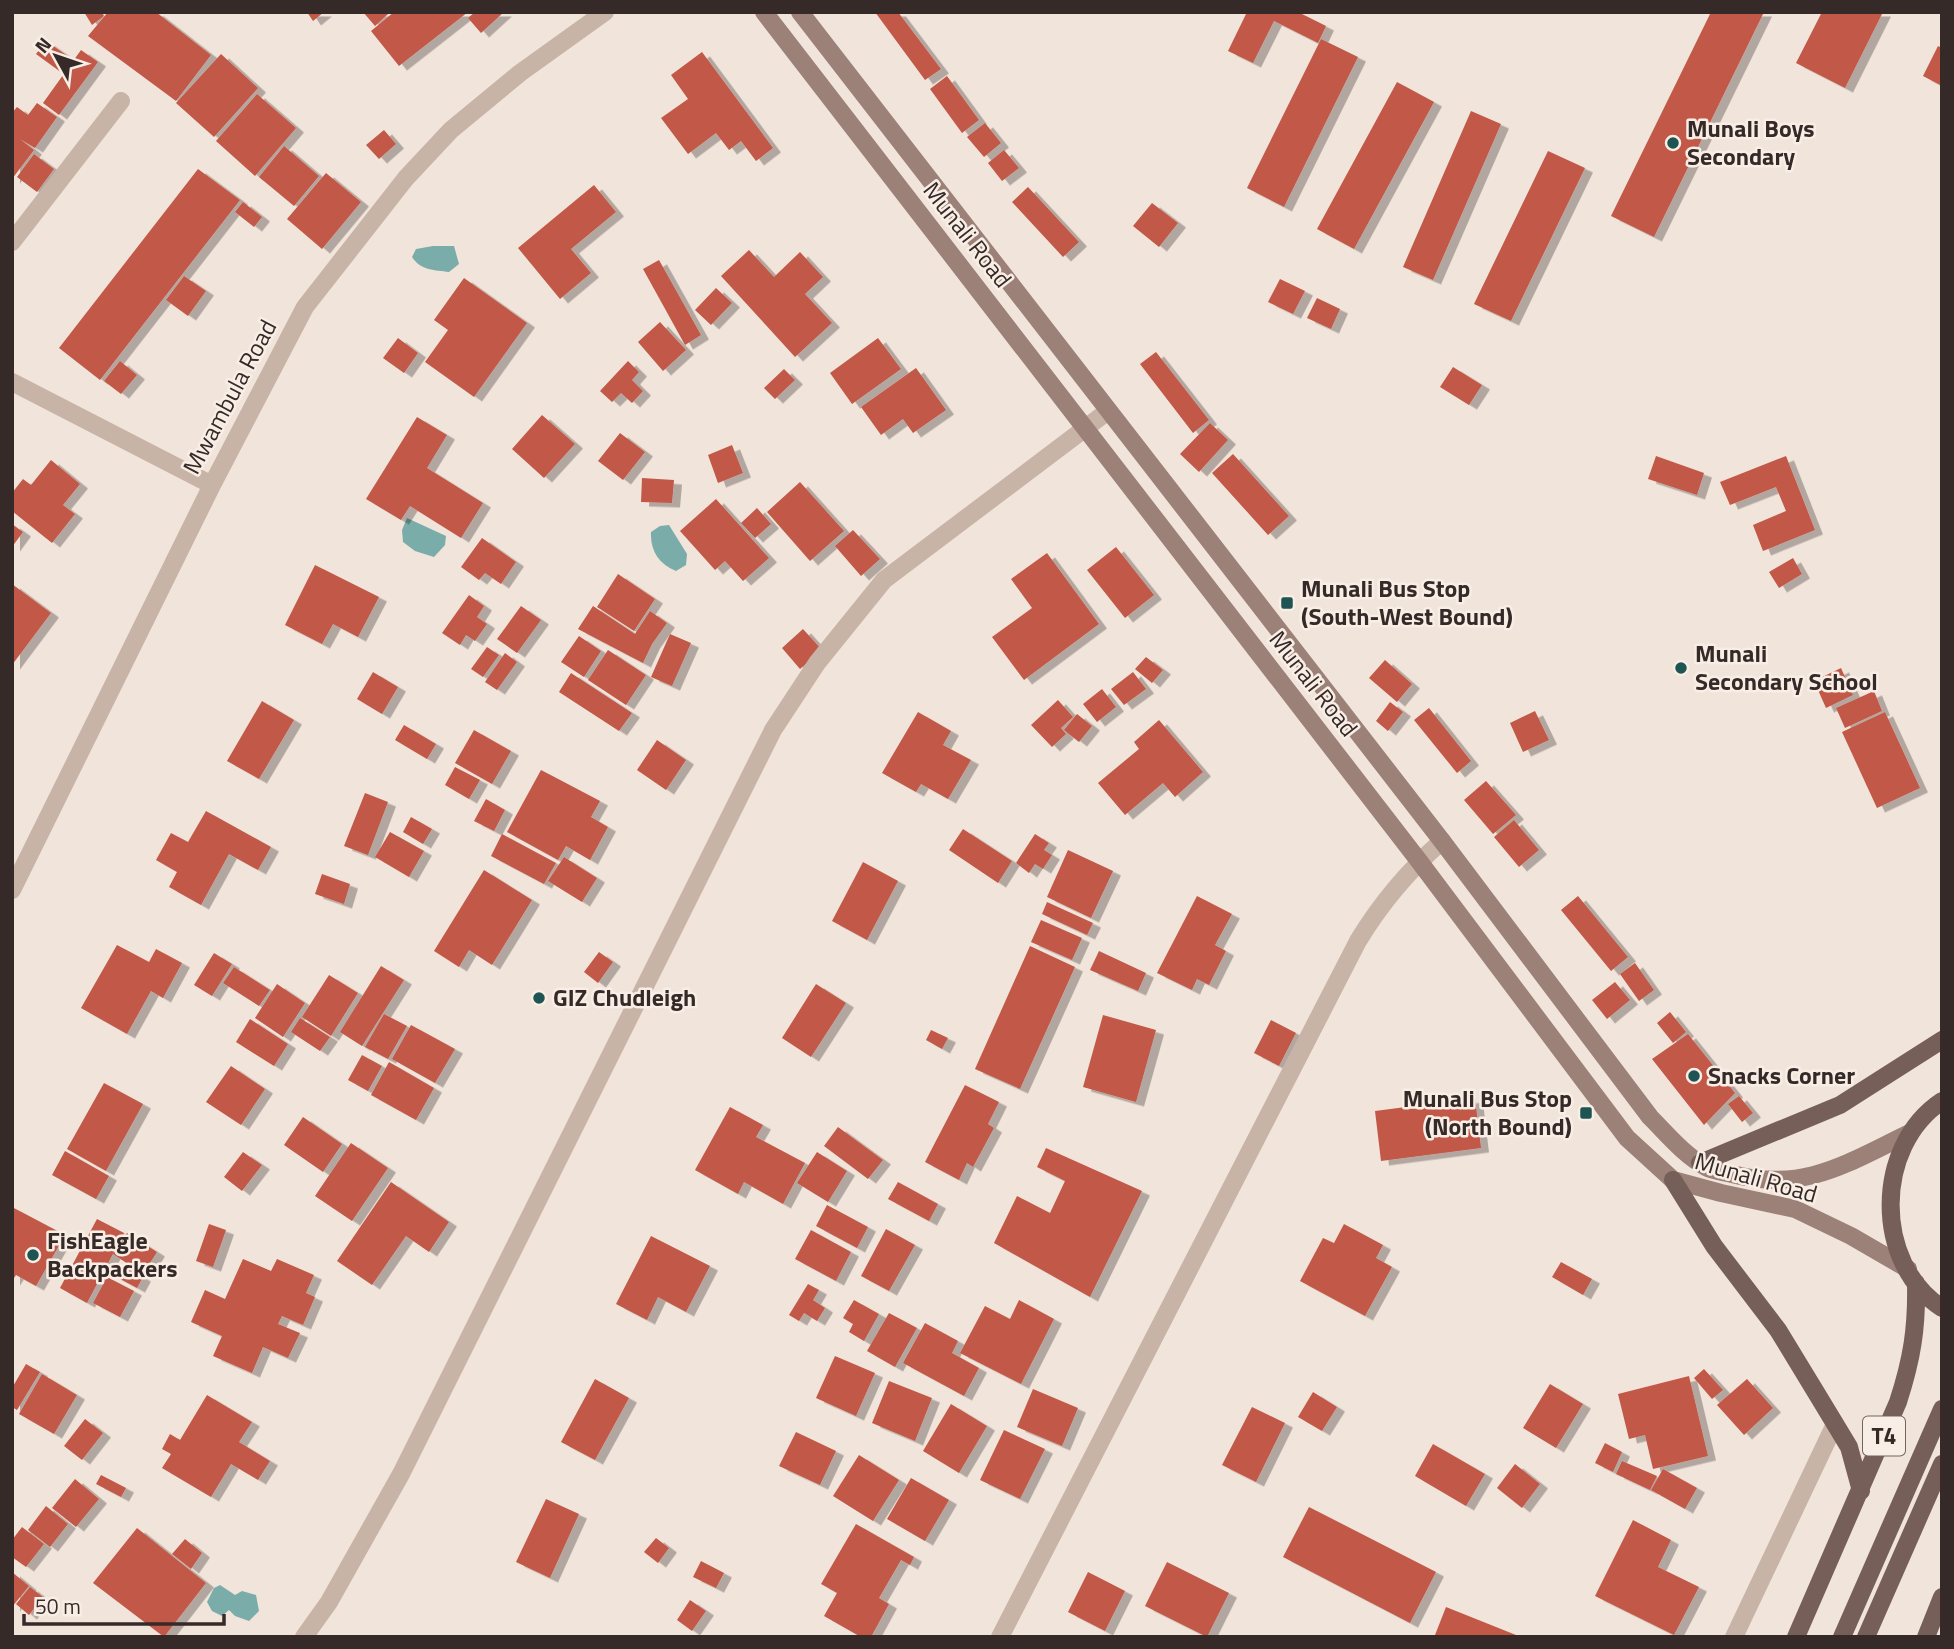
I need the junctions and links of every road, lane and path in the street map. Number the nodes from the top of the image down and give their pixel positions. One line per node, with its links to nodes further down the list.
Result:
1 (605, 12): 9 (street, Mwambula Road)
2 (764, 12): 8 (main road, Munali Road)
3 (800, 12): 7 (main road, Munali Road)
4 (121, 101): 5 (street)
5 (12, 243)
6 (12, 382): 9 (street)
7 (1108, 411): 8 (street); 10 (main road, Munali Road)
8 (1087, 429): 11 (main road, Munali Road); 25 (street)
9 (212, 485): 12 (street, Mwambula Road)
10 (1442, 841): 11 (street); 16 (main road, Munali Road)
11 (1419, 861): 17 (main road, Munali Road); 26 (street)
12 (12, 890)
13 (1942, 1040): 16 (main road)
14 (1942, 1101): 15 (main road)
15 (1910, 1133): 16 (main road, Munali Road); 18 (main road)
16 (1700, 1163)
17 (1667, 1175): 18 (main road, Munali Road); 21 (main road)
18 (1912, 1276): 19 (main road); 23 (main road, T4)
19 (1942, 1308)
20 (1942, 1409): 29 (main road, T4)
21 (1835, 1424): 23 (main road); 27 (street)
22 (1942, 1464): 30 (main road)
23 (1861, 1491): 28 (main road, T4)
24 (1942, 1597): 31 (main road)
25 (304, 1637)
26 (1000, 1637)
27 (1734, 1637)
28 (1796, 1637)
29 (1842, 1637)
30 (1866, 1637)
31 (1926, 1637)

